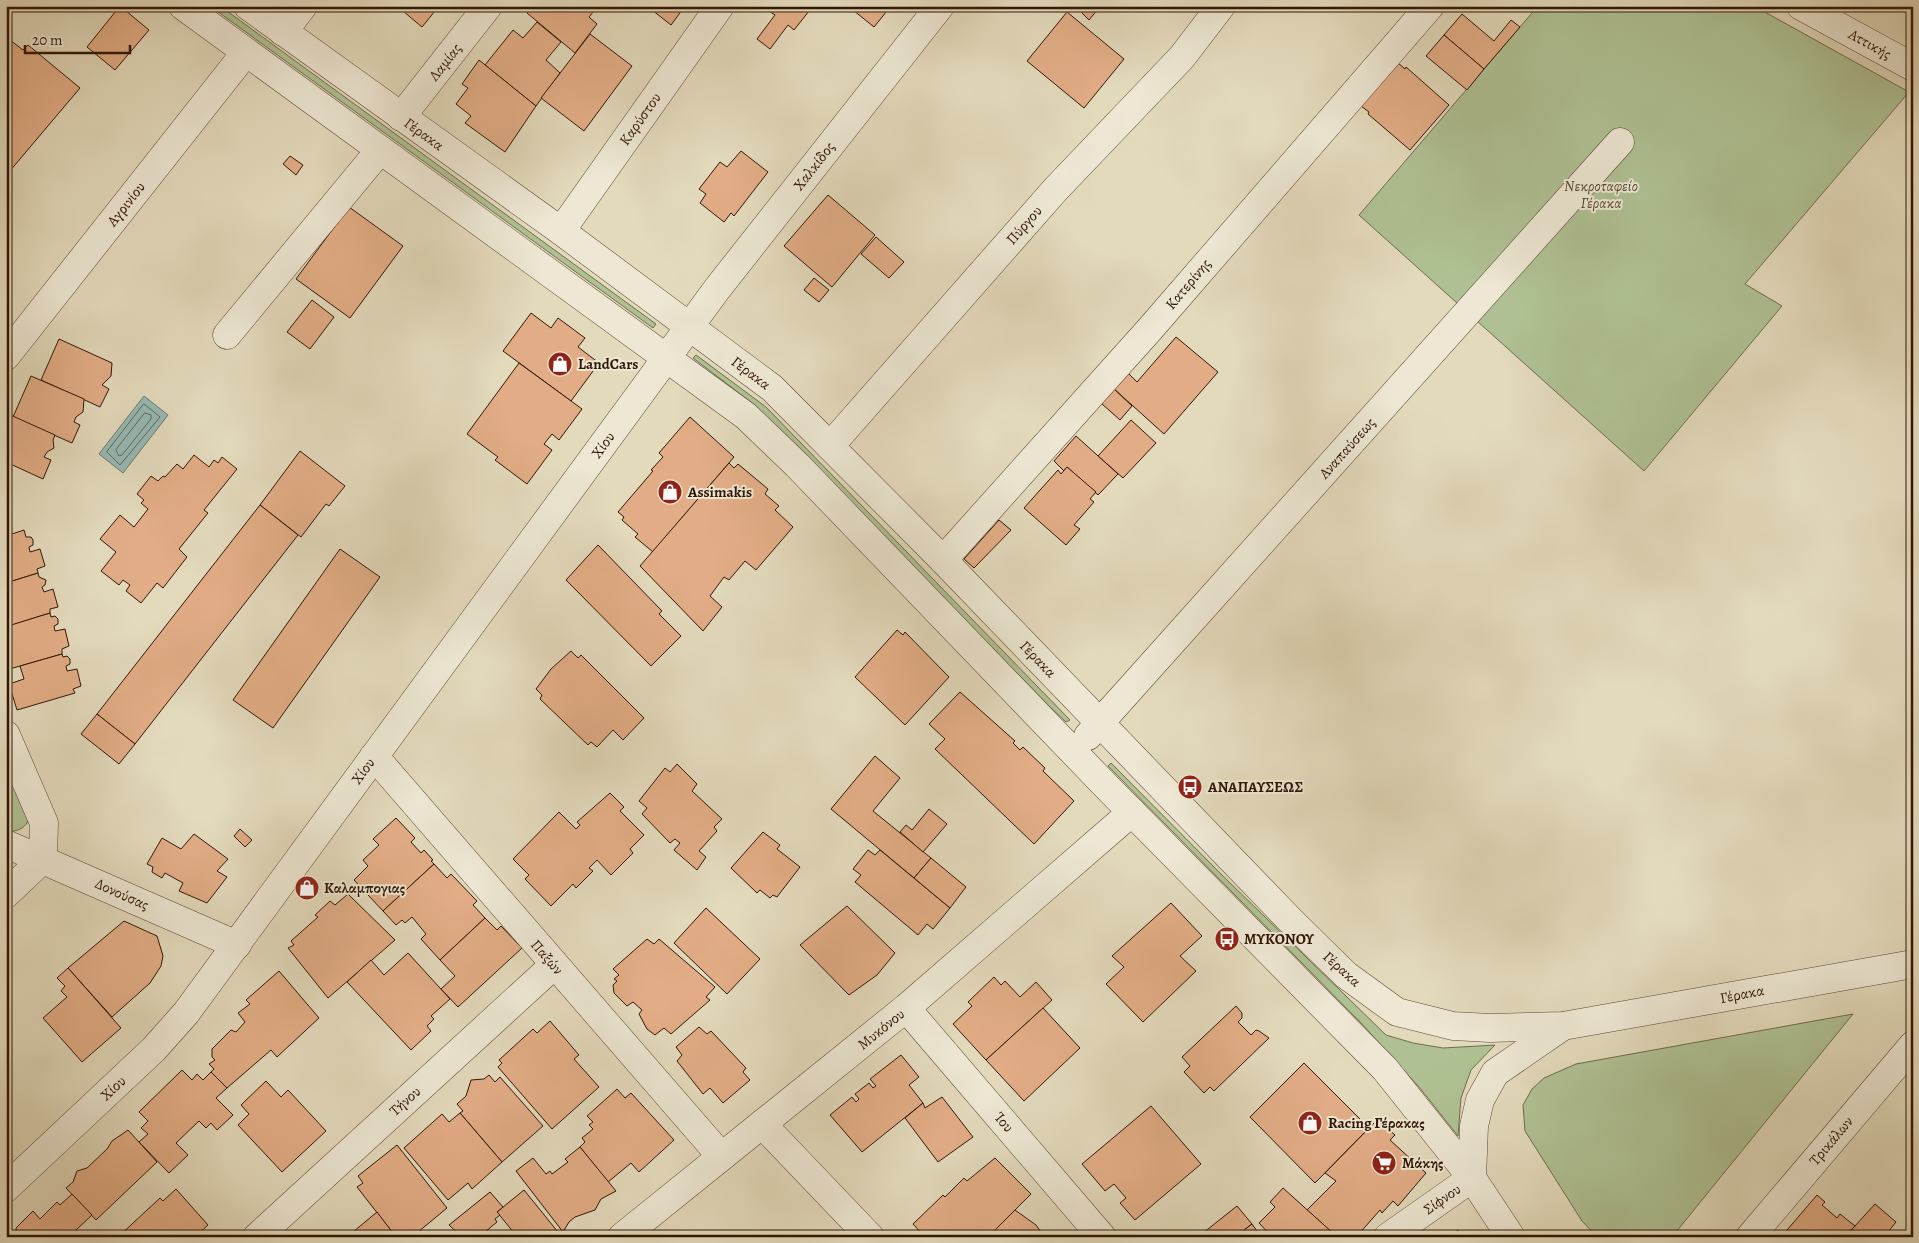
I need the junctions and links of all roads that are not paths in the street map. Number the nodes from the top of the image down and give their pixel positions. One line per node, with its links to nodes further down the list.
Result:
1 (183, 6): 11 (street)
2 (248, 6): 10 (street, Γέρακα)
3 (303, 6): 10 (street)
4 (488, 6): 13 (street, Λαμίας)
5 (720, 6): 16 (street, Καρύστου)
6 (940, 6): 17 (street, Χαλκίδος)
7 (1222, 6): 21 (street, Πύργου)
8 (1430, 6): 22 (street, Κατερίνης)
9 (1801, 6): 12 (street, Αττικής)
10 (283, 32): 13 (street, Γέρακα)
11 (246, 52): 15 (street); 19 (street, Αγρινίου)
12 (1913, 68)
13 (401, 117): 16 (street, Γέρακα)
14 (1620, 142): 23 (street, Αναπαύσεως)
15 (380, 150): 18 (street); 20 (street)
16 (561, 232): 17 (street, Γέρακα)
17 (689, 327): 20 (street, Χίου); 21 (street, Γέρακα)
18 (227, 334)
19 (6, 356)
20 (666, 358): 25 (street); 26 (street, Χίου)
21 (830, 446): 22 (street, Γέρακα)
22 (943, 560): 23 (street, Γέρακα)
23 (1099, 724): 25 (street, Αναπαύσεως); 35 (street, Γέρακα)
24 (6, 734): 29 (street)
25 (1073, 752): 27 (street)
26 (374, 756): 31 (street, Χίου); 33 (street, Παξών)
27 (1132, 812): 34 (street, Μυκόνου); 39 (street)
28 (6, 844): 29 (street, Δονούσας)
29 (43, 860): 30 (street); 31 (street, Δονούσας)
30 (6, 894)
31 (237, 945): 40 (street, Χίου)
32 (1913, 964): 35 (street, Γέρακα)
33 (554, 965): 38 (street, Παξών); 41 (street, Τήνου)
34 (906, 1008): 37 (street, Μυκόνου); 44 (street, Ίου)
35 (1563, 1026): 39 (street)
36 (1913, 1045): 47 (street, Τρικάλων)
37 (762, 1124): 38 (street, Μυκόνου); 43 (street)
38 (721, 1156): 42 (street, Μυκόνου)
39 (1472, 1178): 45 (street, Σίφνου); 46 (street)
40 (6, 1188)
41 (256, 1237)
42 (622, 1237)
43 (870, 1237)
44 (1102, 1237)
45 (1388, 1237)
46 (1511, 1237)
47 (1750, 1237)

